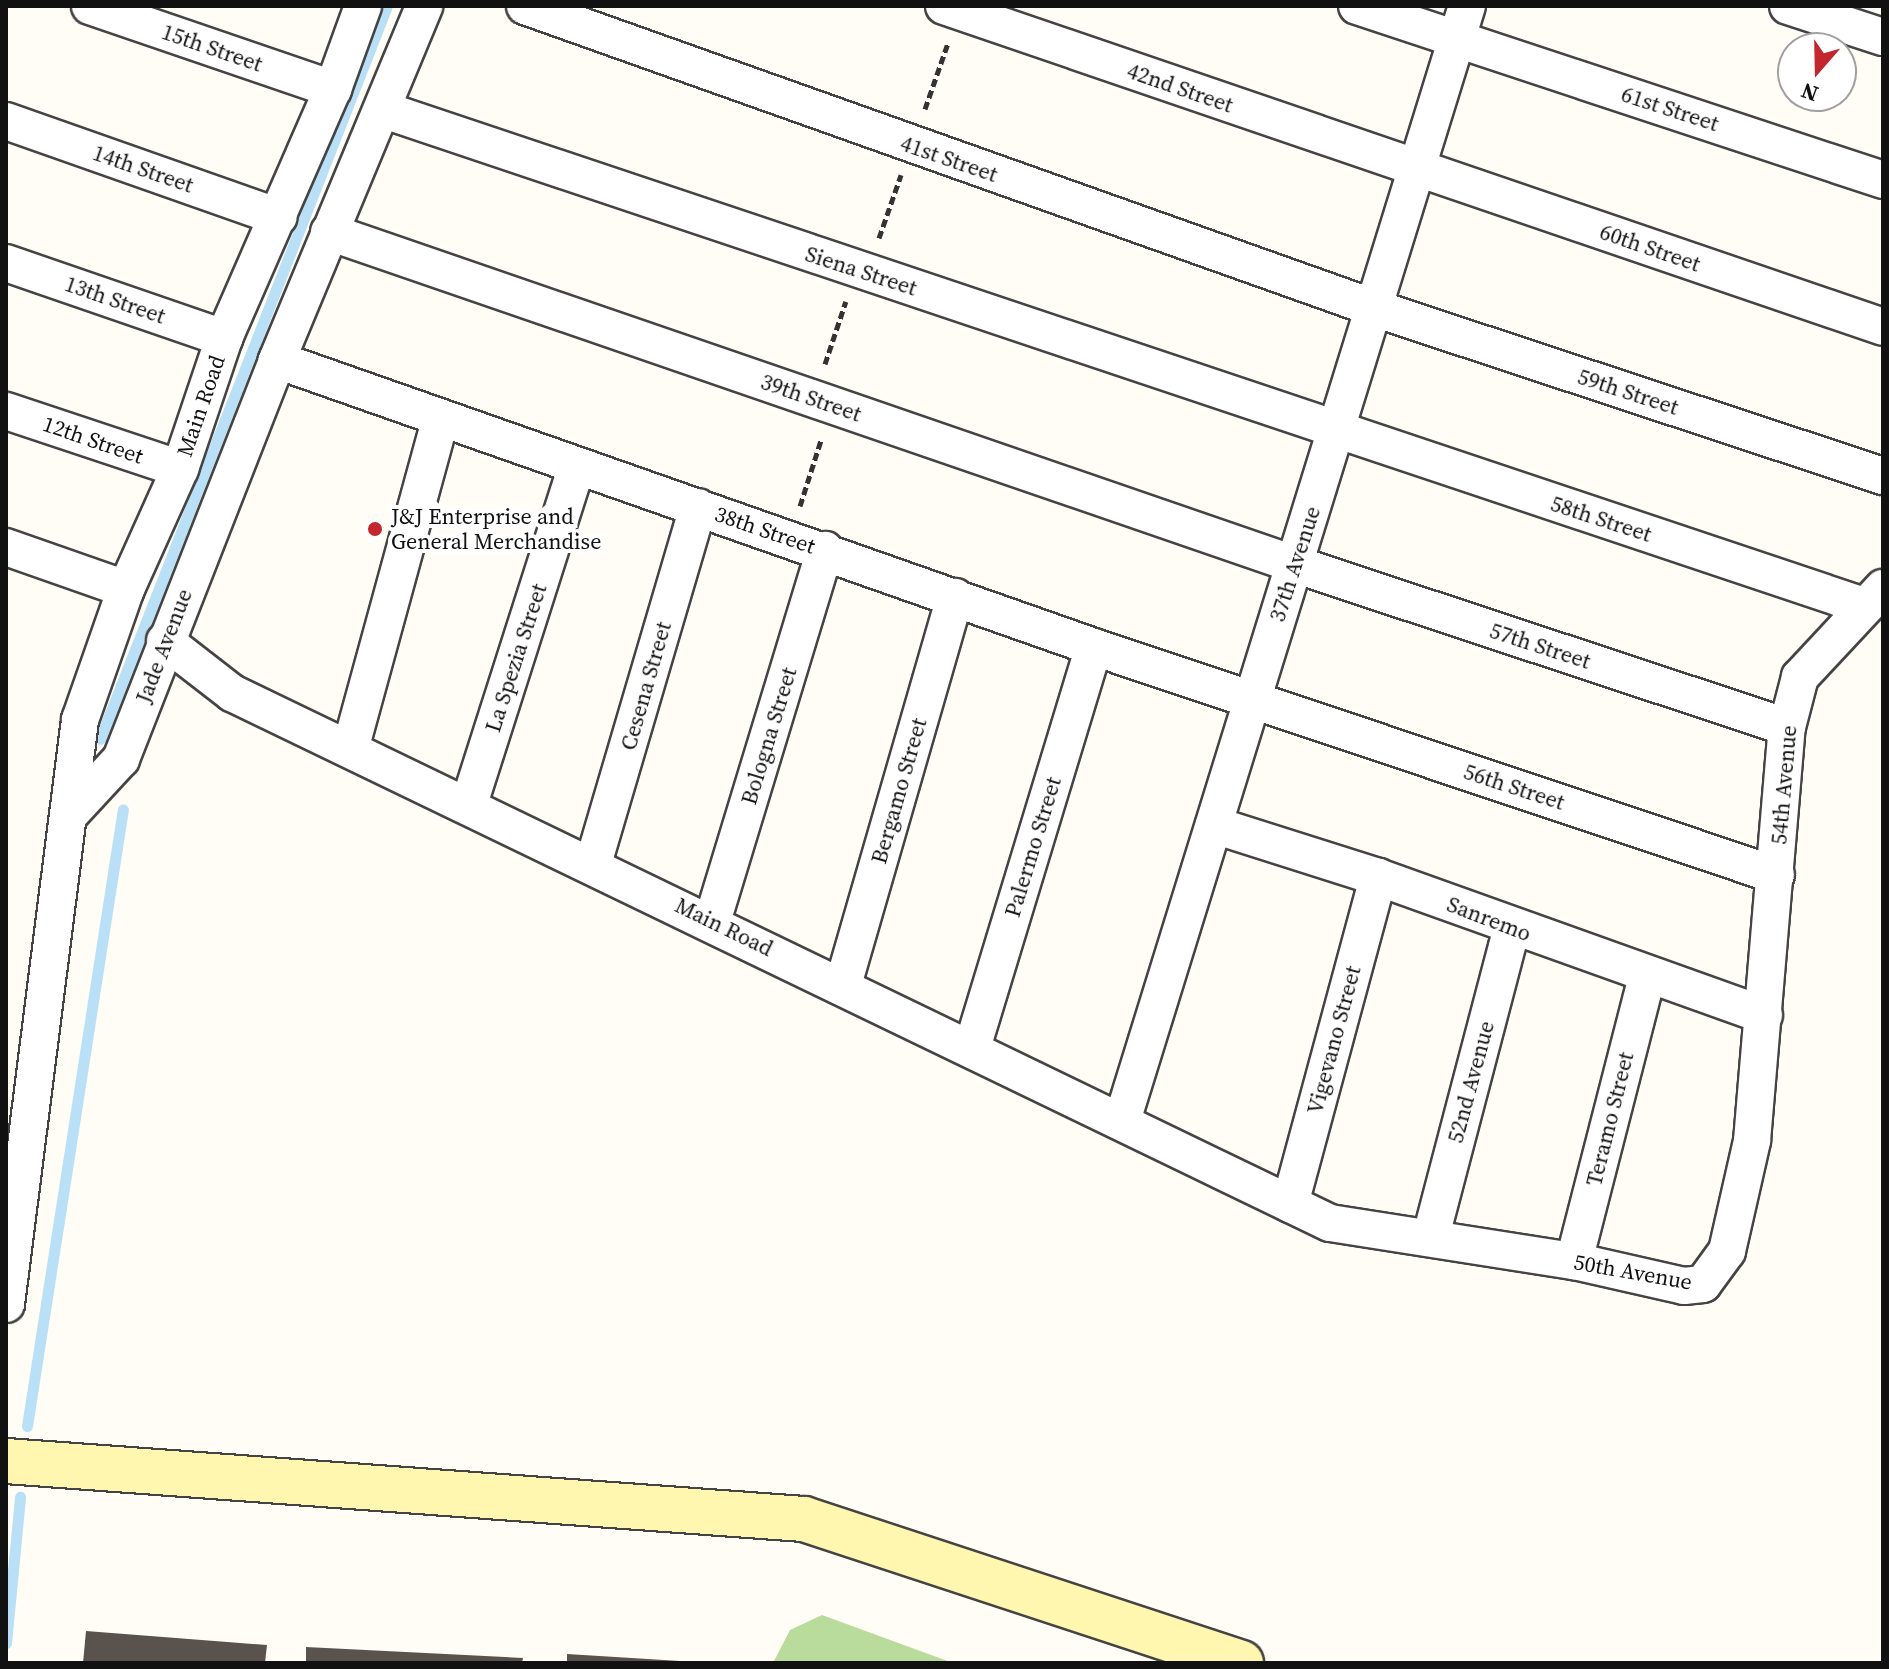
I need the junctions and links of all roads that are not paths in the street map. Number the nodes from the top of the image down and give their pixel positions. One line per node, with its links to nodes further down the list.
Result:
1 (90, 6): 10 (street, 15th Street)
2 (363, 6): 10 (street, Main Road)
3 (424, 6): 11 (street, Jade Avenue)
4 (525, 6): 18 (street, 41st Street)
5 (1357, 6): 8 (street, 61st Street)
6 (1788, 6): 9 (street)
7 (952, 9): 13 (street, 42nd Street)
8 (1462, 22): 13 (street, 37th Avenue); 14 (street, 61st Street)
9 (1883, 37)
10 (333, 89): 15 (street, Main Road)
11 (384, 110): 16 (street, Jade Avenue); 24 (street, Siena Street)
12 (6, 121): 15 (street, 14th Street)
13 (1416, 170): 18 (street, 37th Avenue); 19 (street, 60th Street)
14 (1883, 180)
15 (279, 217): 20 (street, Main Road)
16 (329, 232): 21 (street, Jade Avenue); 31 (street, 39th Street)
17 (6, 263): 20 (street, 13th Street)
18 (1374, 308): 24 (street, 37th Avenue); 27 (street, 59th Street)
19 (1883, 327)
20 (224, 338): 26 (street, Main Road)
21 (277, 360): 23 (street, 38th Street); 35 (street, Jade Avenue)
22 (6, 411): 26 (street, 12th Street)
23 (440, 420): 25 (street, 38th Street); 39 (street)
24 (1338, 431): 31 (street, 37th Avenue); 34 (street, 58th Street)
25 (577, 466): 28 (street, 38th Street); 40 (street, La Spezia Street)
26 (180, 469): 32 (street, Main Road)
27 (1883, 476)
28 (698, 507): 30 (street, 38th Street); 43 (street, Cesena Street)
29 (6, 547): 32 (street)
30 (825, 550): 33 (street, 38th Street); 46 (street, Bologna Street)
31 (1294, 564): 37 (street, 37th Avenue); 38 (street, 57th Street)
32 (126, 589): 41 (street, Main Road)
33 (955, 597): 36 (street, 38th Street); 49 (street, Bergamo Street)
34 (1873, 597): 38 (street, 54th Avenue)
35 (165, 641): 39 (street, Main Road); 41 (street, Jade Avenue)
36 (1094, 647): 37 (street, 38th Street); 51 (street, Palermo Street)
37 (1252, 700): 42 (street, 37th Avenue); 44 (street, 56th Street)
38 (1787, 727): 44 (street, 54th Avenue)
39 (351, 746): 40 (street, Main Road)
40 (469, 804): 43 (street, Main Road)
41 (70, 814): 56 (street)
42 (1214, 825): 45 (street, Sanremo); 52 (street, 37th Avenue)
43 (593, 864): 46 (street, Main Road)
44 (1776, 875): 50 (street, 54th Avenue)
45 (1378, 877): 47 (street, Sanremo); 53 (street, Vigevano Street)
46 (712, 922): 49 (street, Main Road)
47 (1512, 927): 48 (street, Sanremo); 54 (street, 52nd Avenue)
48 (1647, 977): 50 (street, Sanremo); 55 (street, Teramo Street)
49 (843, 985): 51 (street, Main Road)
50 (1764, 1015): 55 (street, 50th Avenue)
51 (972, 1048): 52 (street, Main Road)
52 (1122, 1121): 53 (street, Main Road)
53 (1290, 1204): 54 (street, 50th Avenue)
54 (1431, 1236): 55 (street, 50th Avenue)
55 (1574, 1261)
56 (6, 1303)
57 (6, 1461): 58 (street)
58 (1241, 1663)

